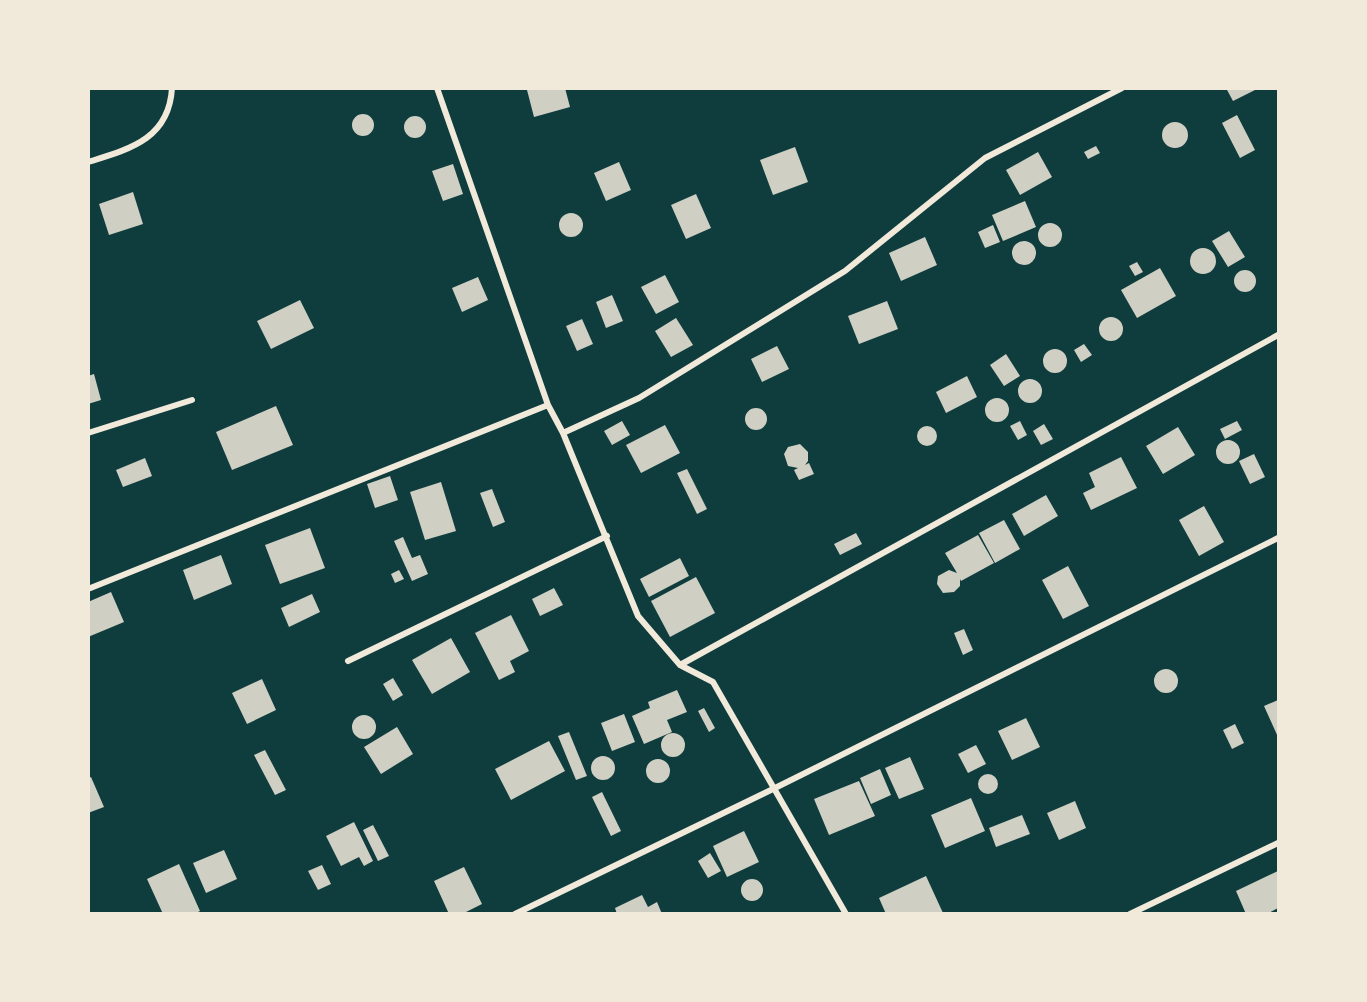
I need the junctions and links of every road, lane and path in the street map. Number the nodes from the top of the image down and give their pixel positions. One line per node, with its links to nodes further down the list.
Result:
1 (172, 88): 4 (street)
2 (437, 88): 7 (street)
3 (1122, 88): 9 (street)
4 (88, 162)
5 (1278, 335): 14 (street)
6 (192, 400): 8 (street)
7 (548, 405): 9 (street); 12 (street)
8 (88, 433)
9 (564, 434): 10 (street)
10 (607, 536): 13 (street); 14 (street)
11 (1278, 538): 15 (street)
12 (88, 589)
13 (348, 661)
14 (680, 665): 15 (street)
15 (775, 788): 17 (street); 18 (street)
16 (1278, 843): 19 (street)
17 (514, 914)
18 (846, 914)
19 (1130, 914)

